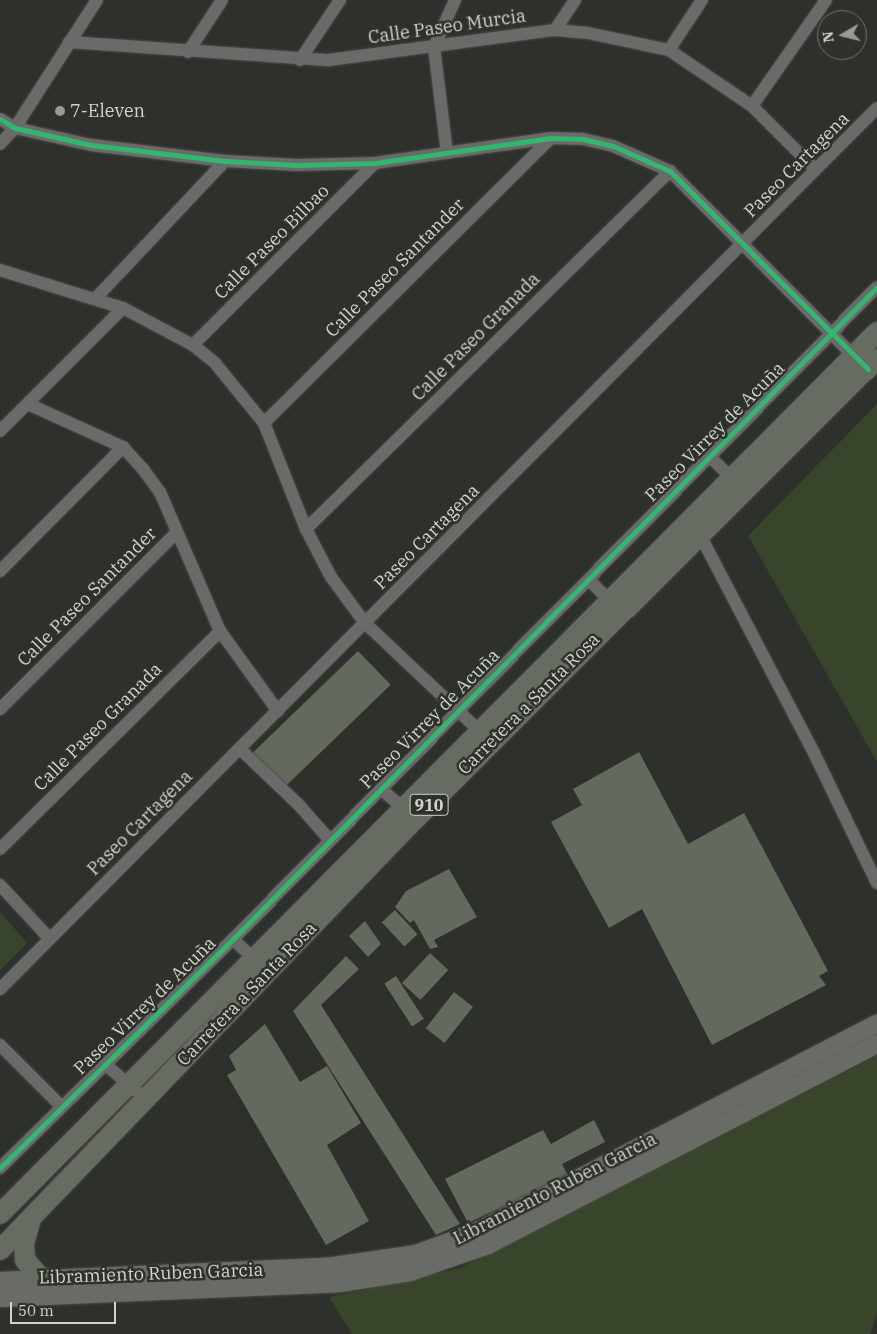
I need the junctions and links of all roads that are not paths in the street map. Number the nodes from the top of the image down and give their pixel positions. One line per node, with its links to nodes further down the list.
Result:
1 (97, 0): 9 (street)
2 (222, 0): 12 (street)
3 (340, 0): 13 (street)
4 (455, 0): 10 (street)
5 (575, 0): 8 (street)
6 (702, 0): 11 (street)
7 (826, 0): 14 (street)
8 (555, 30): 10 (street, Calle Paseo Murcia); 11 (street, Calle Paseo Murcia)
9 (69, 42): 12 (street, Calle Paseo Murcia); 17 (street)
10 (434, 47): 13 (street, Calle Paseo Murcia); 20 (street)
11 (669, 50): 14 (street, Calle Paseo Murcia)
12 (188, 52): 13 (street, Calle Paseo Murcia)
13 (300, 60)
14 (752, 106): 23 (street, Calle Paseo Murcia)
15 (875, 115): 23 (street, Paseo Cartagena)
16 (0, 119): 17 (street)
17 (15, 128): 19 (street); 21 (street)
18 (551, 138): 20 (street); 24 (street); 35 (street, Calle Paseo Santander)
19 (0, 144)
20 (447, 153): 22 (street)
21 (225, 161): 22 (street); 28 (street)
22 (375, 163): 32 (street, Calle Paseo Bilbao)
23 (815, 169): 25 (street, Paseo Cartagena)
24 (670, 171): 25 (street); 40 (street, Calle Paseo Granada)
25 (743, 245): 31 (street); 46 (street, Paseo Cartagena)
26 (0, 270): 28 (street)
27 (877, 287): 31 (street, Paseo Virrey de Acuña)
28 (95, 299): 29 (street)
29 (123, 308): 32 (street); 34 (street)
30 (877, 332): 33 (main road, Carretera a Santa Rosa / 910)
31 (831, 334): 33 (street); 38 (street, Paseo Virrey de Acuña)
32 (193, 345): 35 (street)
33 (866, 361): 39 (main road, Carretera a Santa Rosa / 910); 42 (main road, Carretera a Santa Rosa / 910)
34 (28, 404): 36 (street); 37 (street)
35 (264, 423): 40 (street)
36 (0, 430)
37 (123, 447): 41 (street); 43 (street)
38 (709, 456): 39 (street); 44 (street, Paseo Virrey de Acuña)
39 (732, 478): 45 (main road, Carretera a Santa Rosa / 910)
40 (306, 529): 46 (street)
41 (177, 532): 47 (street); 48 (street, Calle Paseo Santander)
42 (699, 533): 51 (main road, Carretera a Santa Rosa / 910); 57 (street)
43 (0, 571)
44 (589, 580): 45 (street); 49 (street, Paseo Virrey de Acuña)
45 (610, 601): 51 (main road, Carretera a Santa Rosa / 910)
46 (366, 623): 49 (street); 50 (street, Paseo Cartagena)
47 (220, 631): 50 (street); 56 (street, Calle Paseo Granada)
48 (0, 708)
49 (459, 710): 51 (street); 53 (street, Paseo Virrey de Acuña)
50 (278, 711): 52 (street, Paseo Cartagena)
51 (486, 737): 54 (main road, Carretera a Santa Rosa / 910)
52 (240, 749): 55 (street); 59 (street, Paseo Cartagena)
53 (381, 789): 54 (street); 55 (street, Paseo Virrey de Acuña)
54 (409, 814): 61 (main road, Carretera a Santa Rosa / 910); 62 (main road, Carretera a Santa Rosa / 910)
55 (329, 839): 60 (street, Paseo Virrey de Acuña)
56 (0, 849)
57 (877, 883)
58 (0, 885): 59 (street)
59 (49, 938): 63 (street, Paseo Cartagena)
60 (233, 939): 61 (street); 67 (street, Paseo Virrey de Acuña)
61 (252, 958): 62 (street); 68 (main road, Carretera a Santa Rosa / 910)
62 (268, 972): 69 (main road, Carretera a Santa Rosa / 910)
63 (0, 989)
64 (877, 1024): 75 (street, Libramiento Ruben Garcia)
65 (0, 1044): 70 (street)
66 (877, 1044): 77 (street, Libramiento Ruben Garcia)
67 (106, 1065): 68 (street); 70 (street, Paseo Virrey de Acuña)
68 (127, 1083): 69 (street); 72 (main road, Carretera a Santa Rosa / 910)
69 (146, 1099): 73 (main road, Carretera a Santa Rosa / 910)
70 (61, 1106): 71 (street, Paseo Virrey de Acuña)
71 (0, 1168)
72 (0, 1214)
73 (32, 1218): 74 (main road, Carretera a Santa Rosa / 910); 75 (main road)
74 (0, 1250)
75 (41, 1278): 76 (street, Libramiento Ruben Garcia)
76 (0, 1281)
77 (0, 1298)

